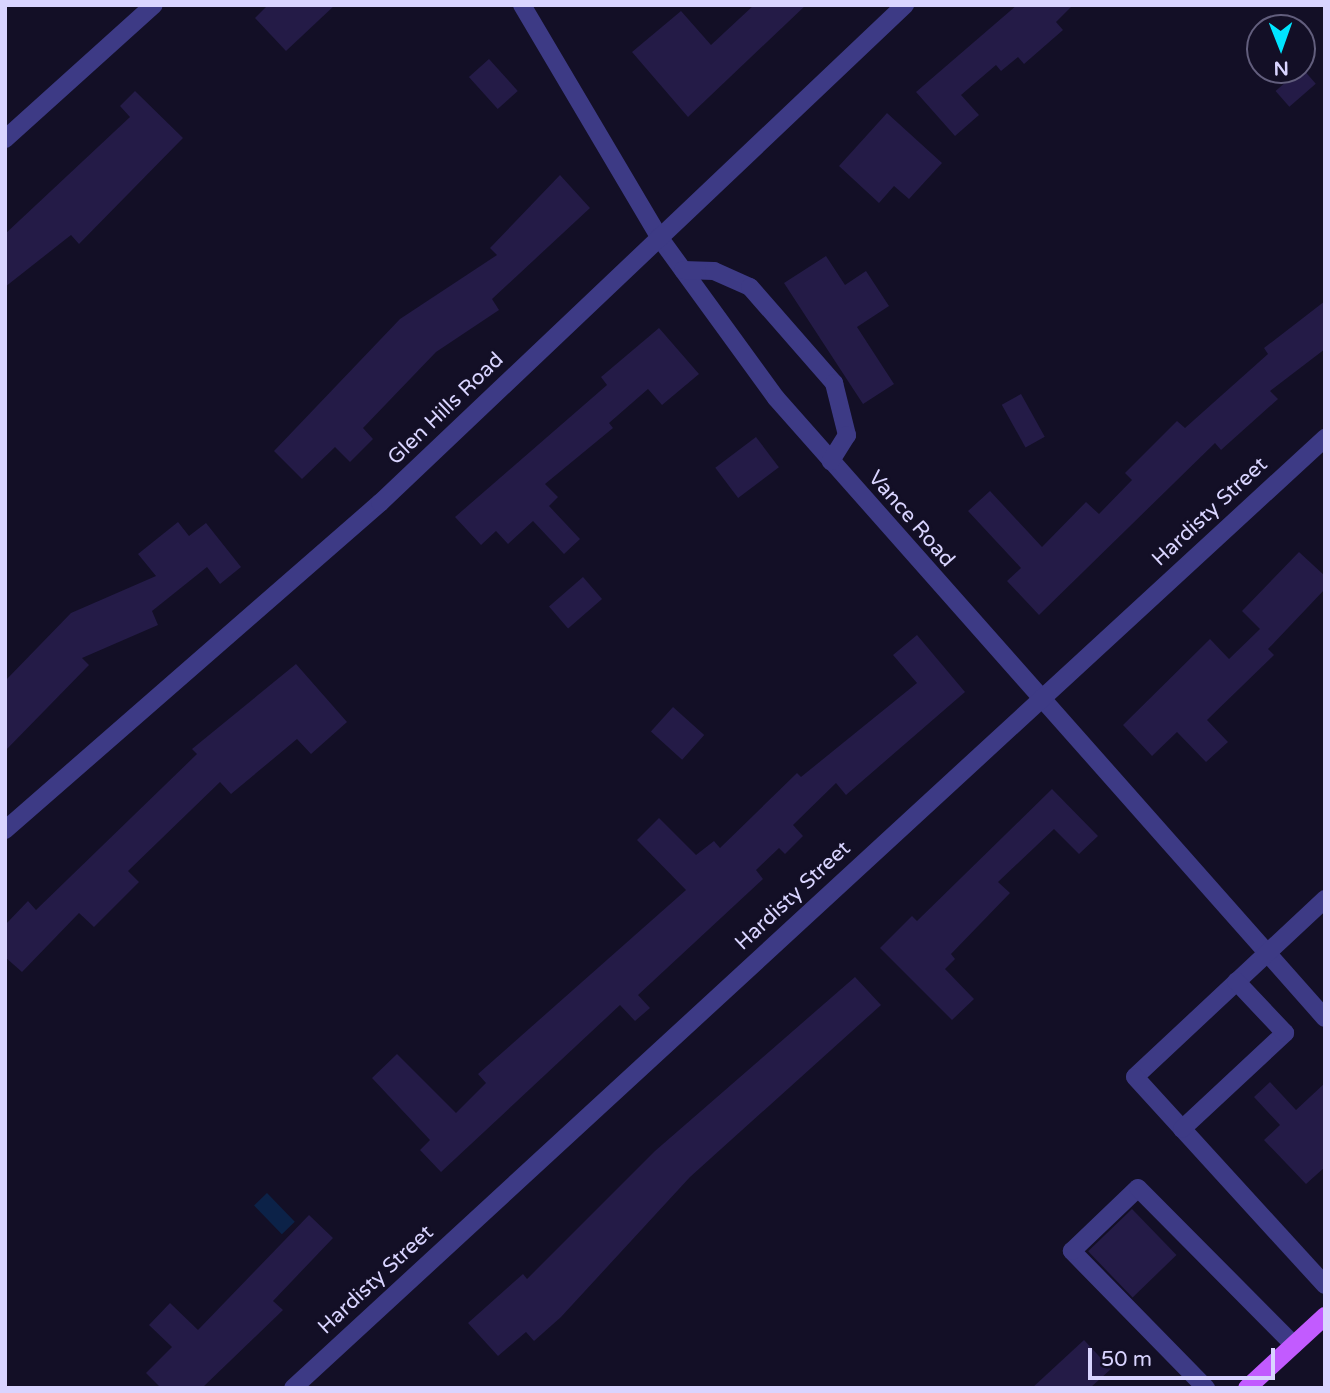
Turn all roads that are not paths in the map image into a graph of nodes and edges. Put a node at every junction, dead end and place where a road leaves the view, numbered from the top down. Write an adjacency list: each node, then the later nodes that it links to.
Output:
1 (154, 5): 4 (street)
2 (522, 5): 5 (street, Vance Road)
3 (905, 5): 5 (street, Glen Hills Road)
4 (5, 139)
5 (659, 237): 6 (street, Vance Road); 10 (street, Glen Hills Road)
6 (683, 270): 8 (street, Vance Road); 8 (street)
7 (1325, 438): 9 (street, Hardisty Street)
8 (831, 461): 9 (street, Vance Road)
9 (1039, 701): 12 (street, Vance Road); 20 (street, Hardisty Street)
10 (5, 830)
11 (1319, 906): 12 (street)
12 (1267, 952): 13 (street); 14 (street, Vance Road)
13 (1236, 981): 15 (street); 15 (street)
14 (1325, 1018)
15 (1182, 1129): 16 (street)
16 (1325, 1284)
17 (1325, 1316): 18 (main road)
18 (1294, 1345): 19 (main road); 21 (street)
19 (1256, 1385)
20 (293, 1388)
21 (1206, 1388)

